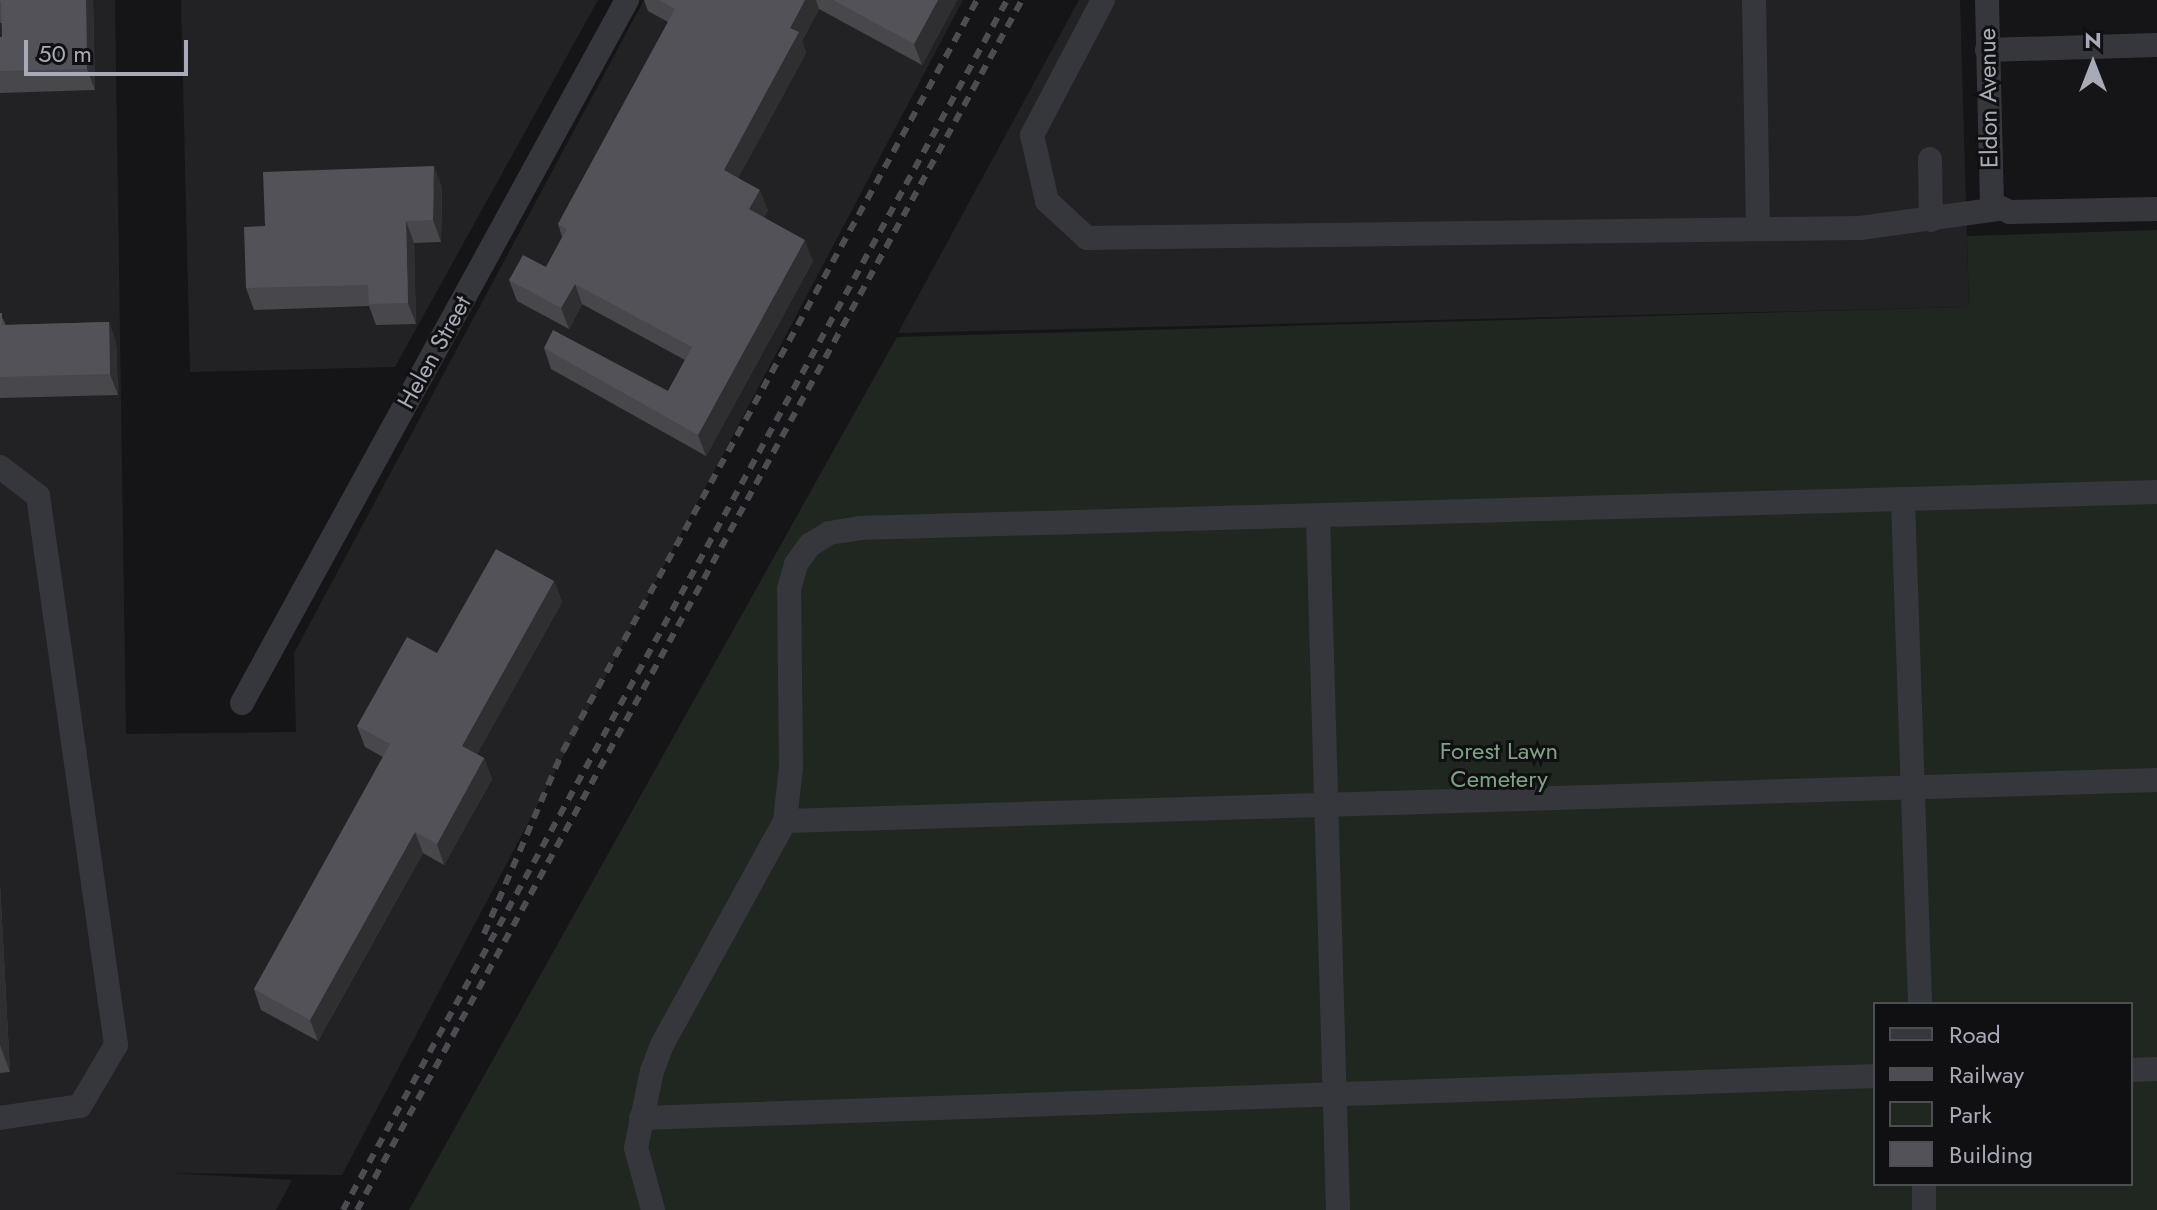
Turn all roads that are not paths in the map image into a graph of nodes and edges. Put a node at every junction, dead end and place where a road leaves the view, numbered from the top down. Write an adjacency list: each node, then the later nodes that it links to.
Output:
1 (627, 0): 16 (street, Helen Street)
2 (1103, 0): 11 (street)
3 (1754, 0): 11 (street)
4 (1987, 0): 6 (street, Eldon Avenue)
5 (2157, 45): 6 (street)
6 (1987, 50): 8 (street, Eldon Avenue)
7 (1930, 159): 10 (street)
8 (1994, 203): 9 (street); 10 (street)
9 (2157, 209)
10 (1931, 220): 11 (street)
11 (1758, 227)
12 (0, 467): 26 (street)
13 (2157, 492): 14 (street)
14 (1903, 501): 15 (street); 18 (street)
15 (1318, 519): 19 (street); 20 (street)
16 (242, 703)
17 (2157, 780): 18 (street)
18 (1915, 786): 19 (street); 21 (street)
19 (1324, 808): 20 (street); 25 (street)
20 (785, 821): 27 (street)
21 (1920, 1002)
22 (2157, 1069): 23 (street)
23 (2133, 1070)
24 (1873, 1076): 25 (street)
25 (1332, 1096): 27 (street); 30 (street)
26 (0, 1118)
27 (641, 1118): 29 (street)
28 (1924, 1186): 31 (street)
29 (653, 1210)
30 (1338, 1210)
31 (1924, 1210)

